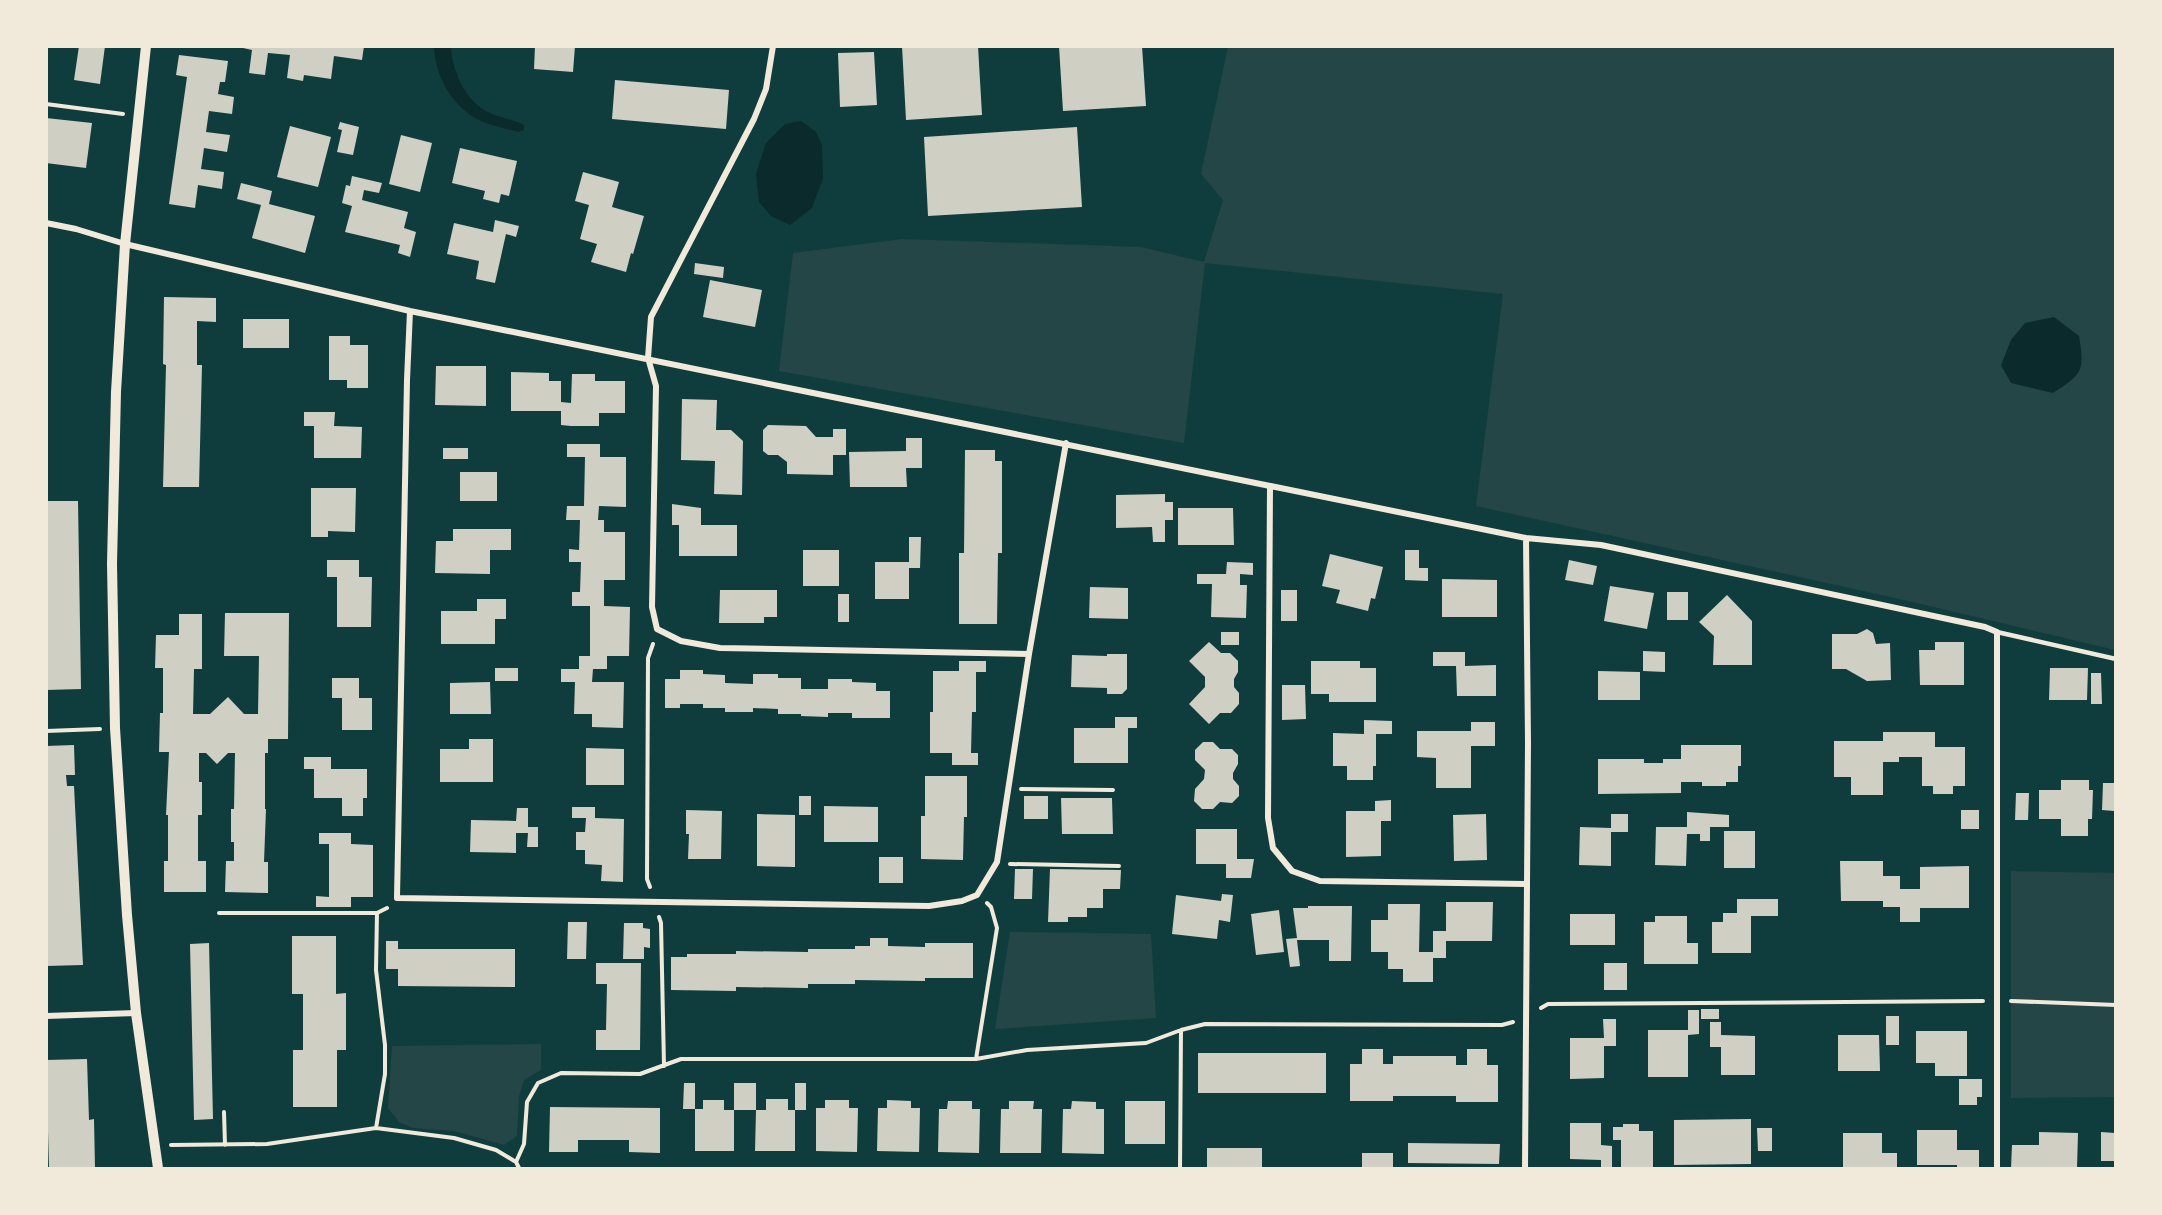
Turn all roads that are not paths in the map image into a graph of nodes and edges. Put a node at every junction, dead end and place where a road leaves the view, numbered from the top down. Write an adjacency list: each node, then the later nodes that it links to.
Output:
1 (146, 46): 4 (street)
2 (773, 46): 6 (street)
3 (46, 223): 4 (street)
4 (125, 244): 5 (street); 14 (street)
5 (411, 311): 6 (street); 11 (street)
6 (648, 358): 7 (street); 11 (street)
7 (1066, 443): 8 (street); 11 (street)
8 (1270, 486): 9 (street); 13 (street)
9 (1526, 538): 10 (street); 13 (street)
10 (1997, 632): 12 (lane); 18 (street)
11 (1029, 654)
12 (2115, 659)
13 (1527, 884): 17 (street)
14 (136, 1013): 15 (street); 16 (street)
15 (46, 1016)
16 (158, 1168)
17 (1525, 1168)
18 (1997, 1168)

